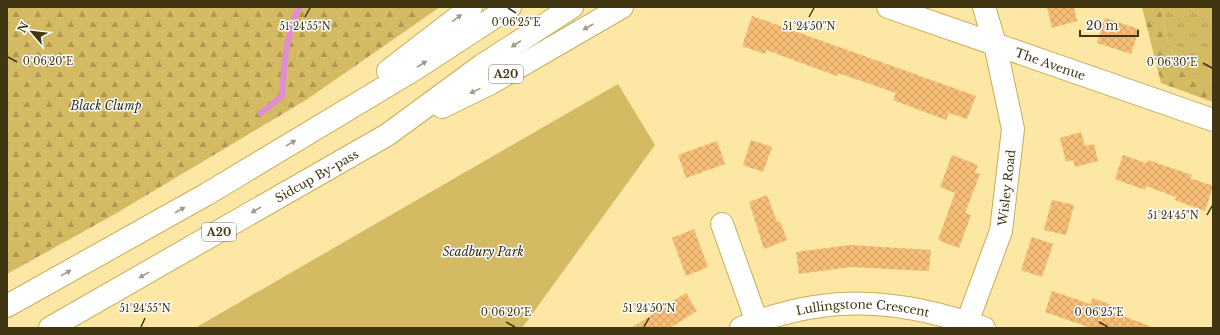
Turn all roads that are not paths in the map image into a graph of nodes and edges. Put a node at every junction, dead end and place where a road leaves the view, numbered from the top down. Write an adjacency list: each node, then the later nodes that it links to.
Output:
1 (471, 7): 9 (main road, one-way to 1)
2 (510, 7): 9 (main road, one-way to 2)
3 (572, 7): 10 (main road, Sidcup By-pass / A20, one-way to 10)
4 (622, 7): 10 (main road, A20, one-way to 10)
5 (888, 7): 7 (main road, The Avenue)
6 (984, 7): 7 (main road, Wisley Road)
7 (995, 44): 8 (main road, The Avenue); 16 (main road, Wisley Road)
8 (1213, 120)
9 (316, 128): 12 (main road, one-way to 9)
10 (387, 135): 17 (main road, Sidcup By-pass / A20, one-way to 17)
11 (722, 224): 15 (main road)
12 (32, 292): 13 (main road); 14 (main road)
13 (7, 302)
14 (7, 306)
15 (749, 325): 16 (main road, Lullingstone Crescent)
16 (972, 326)
17 (50, 328)

